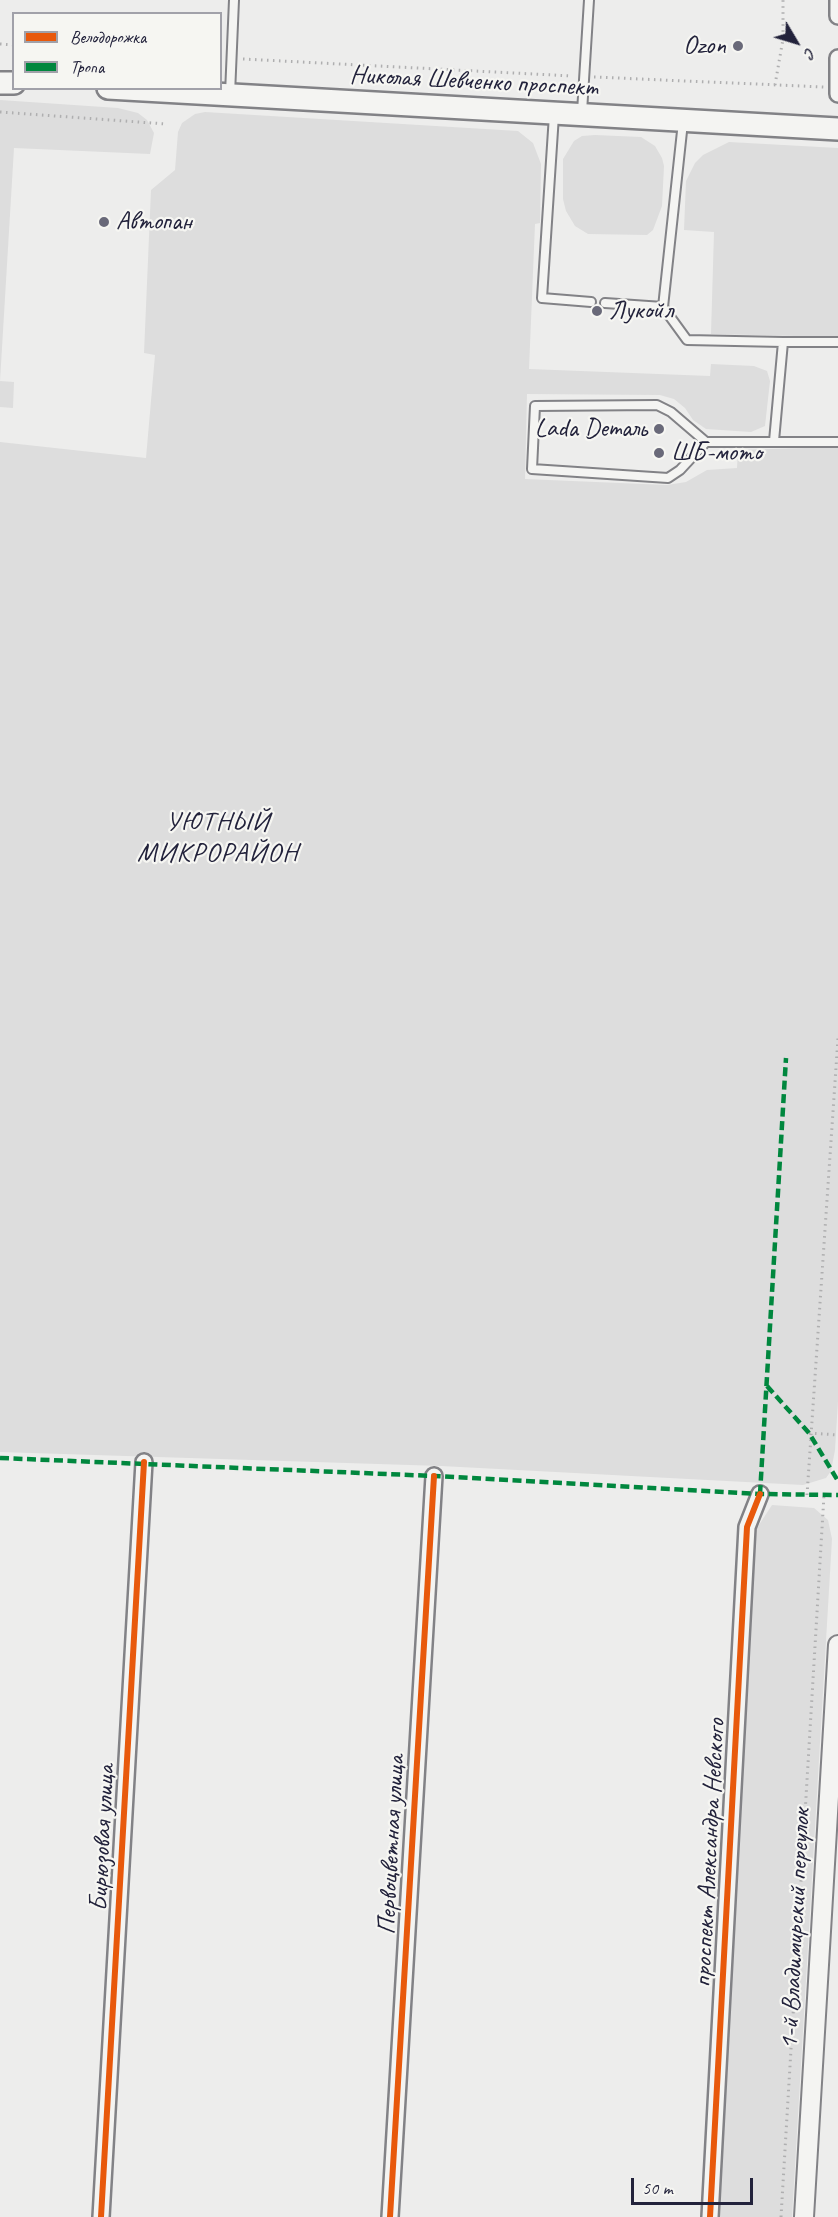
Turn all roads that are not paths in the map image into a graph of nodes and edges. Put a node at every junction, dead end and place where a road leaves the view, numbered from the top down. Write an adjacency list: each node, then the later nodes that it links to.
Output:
1 (234, 0): 9 (lane)
2 (589, 0): 11 (lane)
3 (838, 0): 4 (street)
4 (838, 16)
5 (838, 58): 6 (street)
6 (837, 88): 8 (street)
7 (143, 90): 9 (main road, Николая Шевченко проспект)
8 (838, 94)
9 (230, 95): 10 (main road, Николая Шевченко проспект)
10 (554, 114): 11 (main road, Николая Шевченко проспект); 14 (lane)
11 (582, 115): 12 (main road, Николая Шевченко проспект)
12 (683, 121): 13 (main road, Николая Шевченко проспект); 16 (lane)
13 (838, 129)
14 (591, 302)
15 (605, 303): 16 (lane)
16 (663, 307): 17 (lane)
17 (783, 342): 18 (lane); 19 (lane)
18 (838, 342)
19 (774, 441): 20 (lane); 21 (lane)
20 (706, 442): 20 (lane)
21 (838, 442)
22 (144, 1462): 26 (street, Бирюзовая улица)
23 (434, 1476): 27 (street, Первоцветная улица)
24 (760, 1494): 28 (street, проспект Александра Невского)
25 (838, 1645): 29 (street, 1-й Владимирский переулок)
26 (100, 2217)
27 (390, 2217)
28 (710, 2217)
29 (804, 2217)

